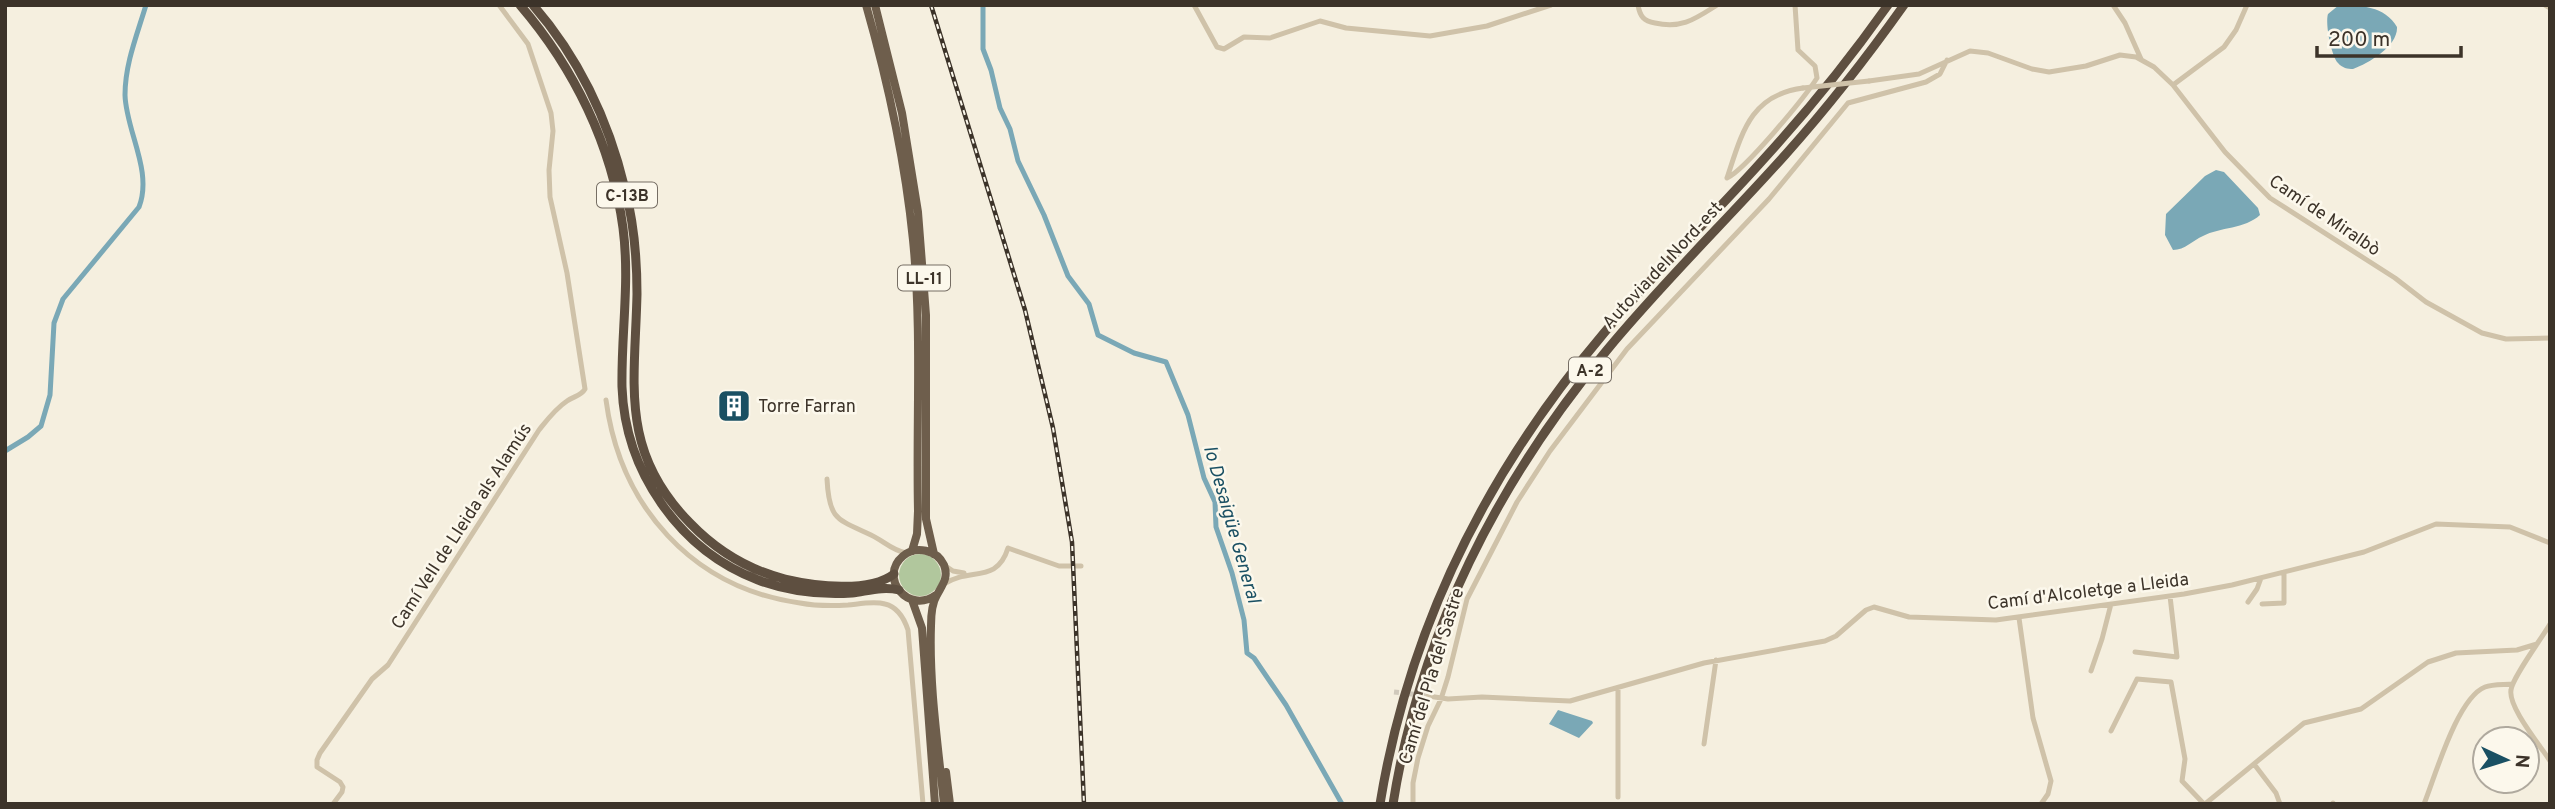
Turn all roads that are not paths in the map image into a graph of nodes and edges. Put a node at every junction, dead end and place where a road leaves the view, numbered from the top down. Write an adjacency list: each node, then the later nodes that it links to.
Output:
1 (499, 5): 57 (street, Camí Vell de Lleida als Alamús)
2 (520, 5): 34 (highway, C-13B)
3 (533, 5): 29 (highway, C-13B)
4 (866, 5): 25 (highway, LL-11)
5 (874, 5): 26 (highway, LL-11)
6 (1194, 5): 7 (street)
7 (1551, 5)
8 (1638, 5): 9 (street)
9 (1717, 5)
10 (1794, 5): 18 (street, bridge)
11 (1888, 5): 62 (highway, Autovia del Nord-est / A-2)
12 (1904, 5): 63 (highway, Autovia del Nord-est / A-2)
13 (2113, 5): 17 (street, Camí de Miralbò)
14 (2247, 5): 19 (street)
15 (2545, 5): 16 (street)
16 (2550, 8)
17 (2141, 59): 18 (street); 19 (street, Camí de Miralbò)
18 (1947, 61): 51 (street, Camí del Pla del Sastre)
19 (2173, 85): 20 (street, Camí de Miralbò)
20 (2550, 338)
21 (606, 400): 58 (street)
22 (827, 479): 24 (street)
23 (2550, 543): 30 (street, Camí d'Alcoletge a Lleida)
24 (890, 548): 25 (street); 29 (street)
25 (909, 552): 26 (highway); 29 (highway, LL-11)
26 (934, 554): 27 (highway)
27 (941, 561): 31 (street); 33 (highway)
28 (1081, 566): 31 (street)
29 (895, 569): 34 (highway)
30 (2284, 572): 32 (street, Camí d'Alcoletge a Lleida); 40 (street)
31 (967, 574): 33 (street)
32 (2261, 578): 36 (street, Camí d'Alcoletge a Lleida); 38 (street)
33 (944, 584): 35 (highway)
34 (899, 590): 37 (highway)
35 (936, 595): 37 (highway); 46 (highway)
36 (2170, 596): 39 (street, Camí d'Alcoletge a Lleida); 44 (street)
37 (912, 600): 59 (highway)
38 (2248, 602)
39 (2110, 604): 41 (street, Camí d'Alcoletge a Lleida); 47 (street)
40 (2262, 604)
41 (2019, 618): 45 (street, Camí d'Alcoletge a Lleida); 65 (street)
42 (2550, 624): 43 (street)
43 (2537, 644): 48 (street); 55 (street)
44 (2135, 652)
45 (1716, 660): 49 (street, Camí d'Alcoletge a Lleida); 53 (street)
46 (932, 668): 60 (highway); 61 (highway)
47 (2091, 671)
48 (2512, 684): 54 (street); 68 (street)
49 (1618, 688): 51 (street, Camí d'Alcoletge a Lleida); 56 (street)
50 (1427, 696): 51 (street, Camí d'Alcoletge a Lleida)
51 (1441, 699): 64 (street, Camí del Pla del Sastre)
52 (2111, 731): 66 (street)
53 (1704, 744)
54 (2550, 761)
55 (2254, 764): 66 (street); 67 (street)
56 (1618, 797)
57 (333, 804)
58 (923, 804)
59 (935, 804)
60 (944, 804)
61 (950, 804)
62 (1380, 804)
63 (1393, 804)
64 (1413, 804)
65 (2041, 804)
66 (2205, 804)
67 (2280, 804)
68 (2424, 804)

